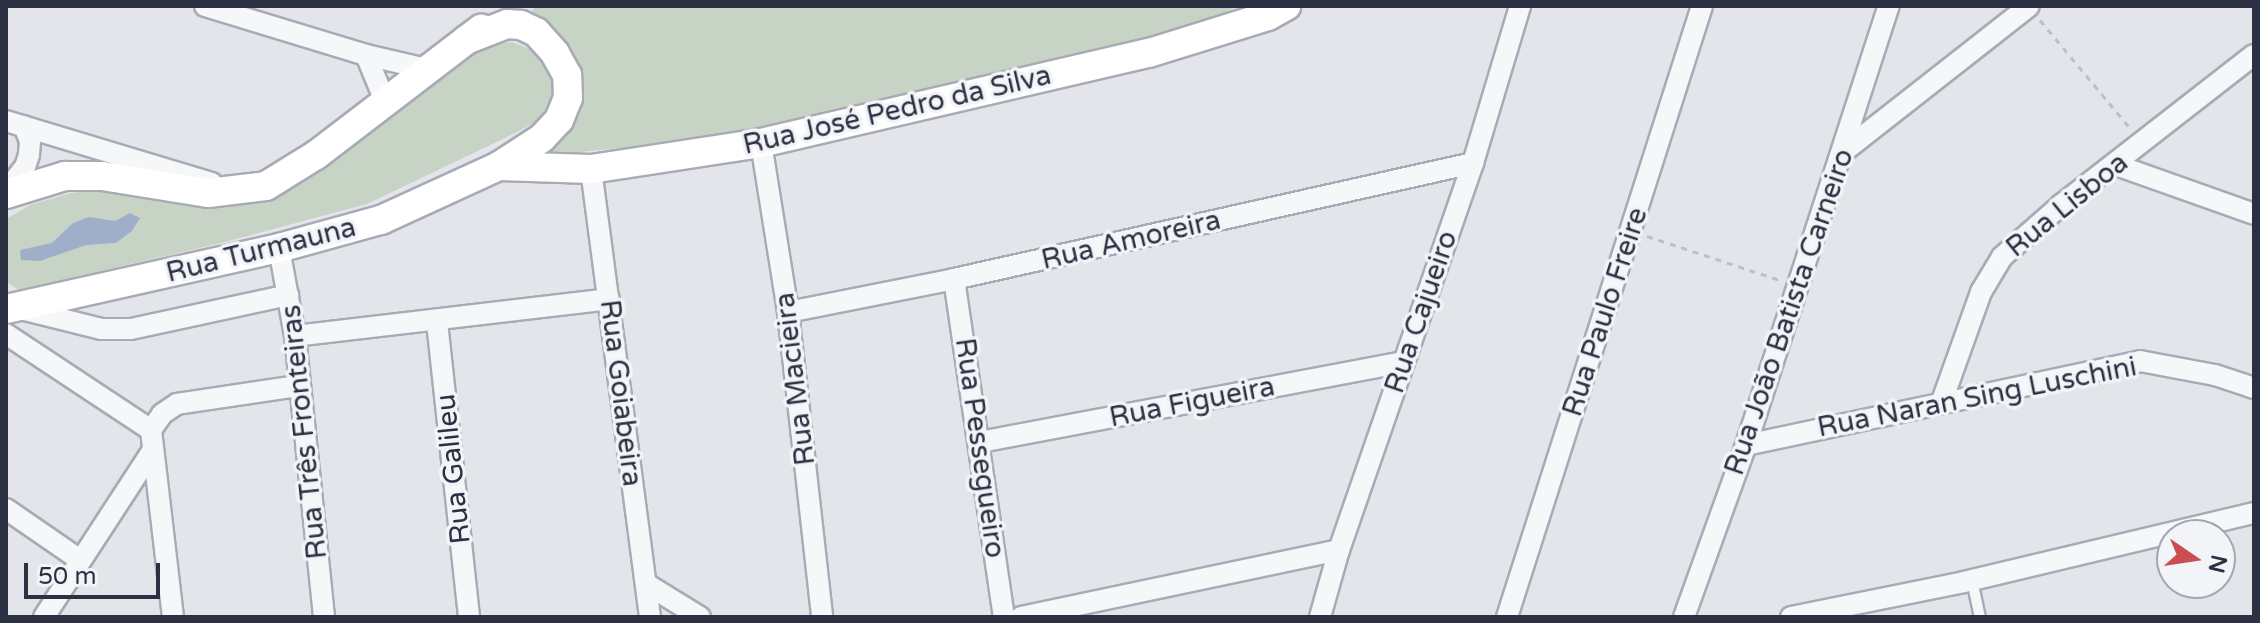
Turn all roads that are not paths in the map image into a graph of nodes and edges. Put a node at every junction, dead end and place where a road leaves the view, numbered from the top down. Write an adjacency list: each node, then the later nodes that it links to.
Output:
1 (205, 6): 9 (street)
2 (514, 6): 8 (main road)
3 (1286, 6): 14 (main road, Rua José Pedro da Silva)
4 (1520, 6): 16 (street, Rua Cajueiro)
5 (1702, 6): 54 (street, Rua Paulo Freire)
6 (1889, 6): 15 (street, Rua João Batista Carneiro)
7 (2029, 6): 15 (street)
8 (466, 40): 11 (main road); 18 (main road, Rua Turmauna)
9 (366, 55): 11 (street); 12 (street)
10 (2254, 55): 17 (street, Rua Lisboa)
11 (426, 69): 12 (main road)
12 (385, 101): 20 (main road)
13 (15, 123): 20 (street); 21 (street)
14 (761, 143): 19 (main road, Rua José Pedro da Silva); 27 (street, Rua Macieira)
15 (1843, 152): 37 (street, Rua João Batista Carneiro)
16 (1473, 163): 24 (street, Rua Amoreira); 31 (street, Rua Cajueiro)
17 (2116, 165): 22 (street); 34 (street, Rua Lisboa)
18 (499, 166): 19 (main road, Rua José Pedro da Silva); 23 (main road, Rua Turmauna)
19 (591, 169): 26 (street, Rua Goiabeira)
20 (239, 191): 21 (main road)
21 (6, 192)
22 (2254, 214)
23 (279, 248): 25 (street, Rua Três Fronteiras); 28 (main road, Rua Turmauna)
24 (954, 279): 27 (street, Rua Amoreira); 36 (street, Rua Pessegueiro)
25 (288, 295): 28 (street, Rua Turmauna); 30 (street, Rua Três Fronteiras)
26 (609, 299): 29 (street); 43 (street, Rua Goiabeira)
27 (788, 312): 50 (street, Rua Macieira)
28 (8, 314): 35 (street)
29 (437, 322): 30 (street); 47 (street, Rua Galileu)
30 (295, 336): 32 (street, Rua Três Fronteiras)
31 (1403, 362): 36 (street, Rua Figueira); 40 (street, Rua Cajueiro)
32 (298, 386): 35 (street); 46 (street, Rua Três Fronteiras)
33 (2254, 388): 34 (street, Rua Naran Sing Luschini)
34 (1942, 401): 37 (street, Rua Naran Sing Luschini)
35 (152, 440): 41 (street); 45 (street)
36 (980, 442): 51 (street, Rua Pessegueiro)
37 (1746, 445): 55 (street, Rua João Batista Carneiro)
38 (6, 509): 41 (street)
39 (2254, 513): 42 (street)
40 (1339, 550): 52 (street); 53 (street, Rua Cajueiro)
41 (80, 560): 44 (street)
42 (1972, 580): 56 (street); 57 (lane)
43 (648, 585): 48 (street, Rua Goiabeira); 49 (street)
44 (44, 617)
45 (173, 617)
46 (324, 617)
47 (469, 617)
48 (650, 617)
49 (700, 617)
50 (822, 617)
51 (1004, 617)
52 (1021, 617)
53 (1320, 617)
54 (1507, 617)
55 (1684, 617)
56 (1791, 617)
57 (1980, 617)

